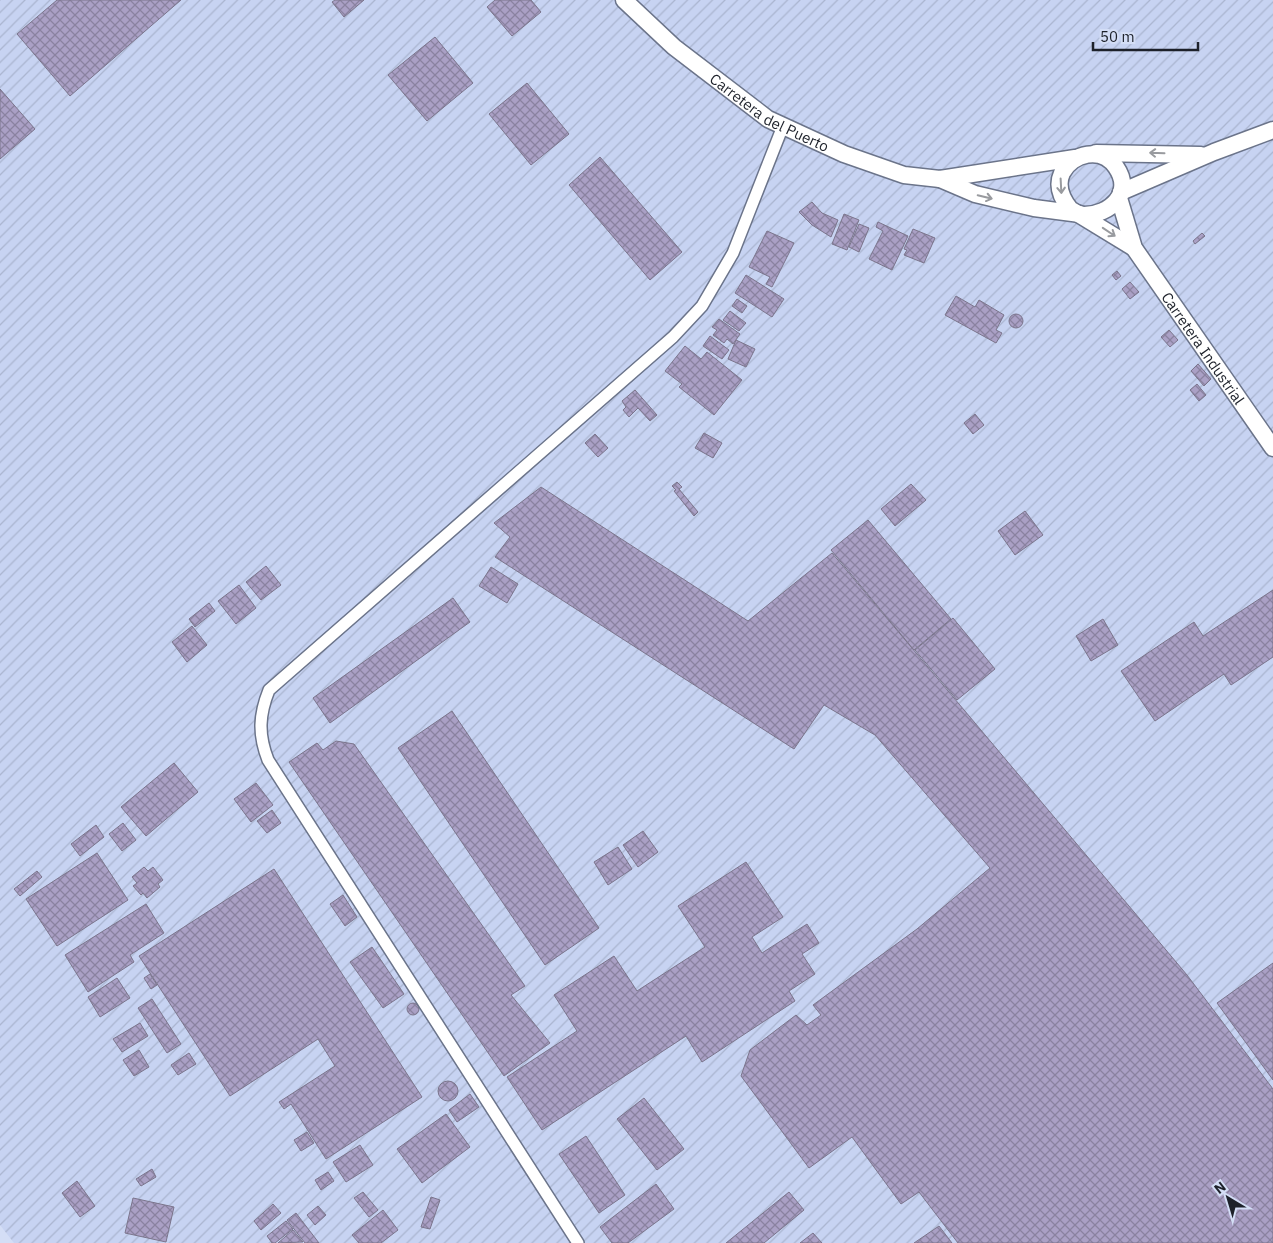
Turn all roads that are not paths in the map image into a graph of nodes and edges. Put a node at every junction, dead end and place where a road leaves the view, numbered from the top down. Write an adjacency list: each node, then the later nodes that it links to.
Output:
1 (624, 0): 2 (main road, Carretera del Puerto)
2 (783, 126): 7 (main road, Carretera del Puerto); 12 (street)
3 (1273, 130): 5 (main road)
4 (1093, 154): 5 (main road, one-way to 4); 6 (main road); 8 (main road)
5 (1206, 155): 8 (main road)
6 (1075, 158): 7 (main road, Carretera del Puerto); 9 (main road, one-way to 9)
7 (940, 179): 9 (main road, Carretera del Puerto, one-way to 9)
8 (1120, 195): 9 (main road); 10 (main road, Carretera Industrial)
9 (1082, 215): 10 (main road, Carretera Industrial, one-way to 10)
10 (1134, 248): 11 (main road, Carretera Industrial)
11 (1273, 448)
12 (578, 1243)

